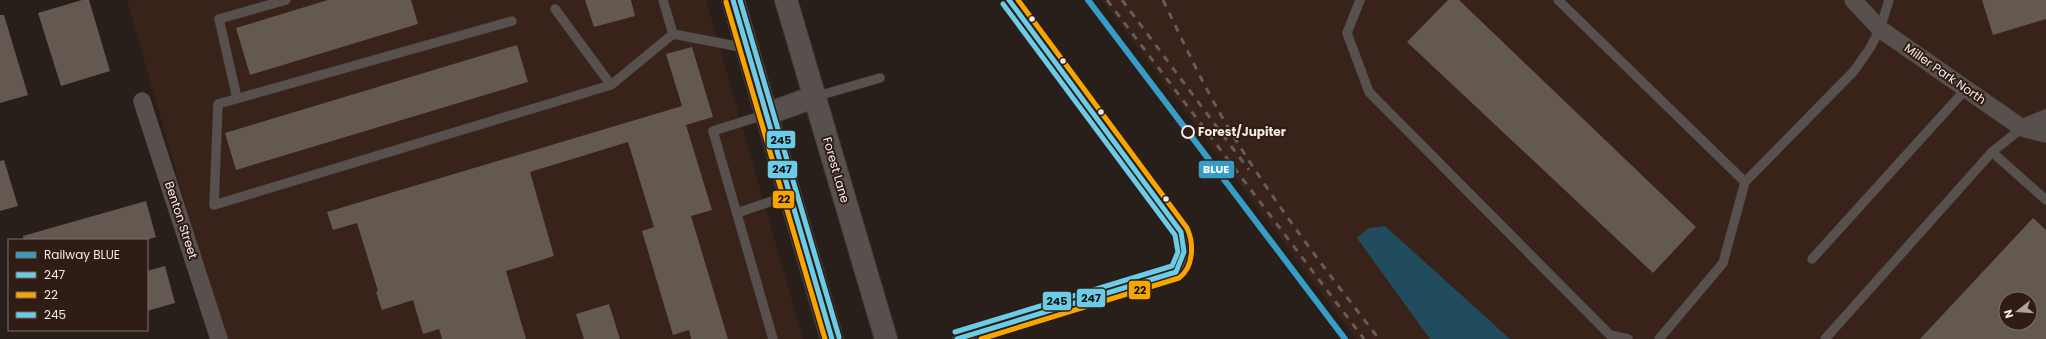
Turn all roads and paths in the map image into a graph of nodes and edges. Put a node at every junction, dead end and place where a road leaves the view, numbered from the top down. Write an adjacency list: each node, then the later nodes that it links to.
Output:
1 (286, 0): 19 (lane)
2 (663, 0): 13 (lane)
3 (733, 0): 14 (main road)
4 (786, 0): 18 (main road, Forest Lane)
5 (1009, 0): 36 (lane)
6 (1360, 0): 37 (lane)
7 (1558, 0): 27 (lane)
8 (1853, 0): 12 (street, Miller Park North)
9 (1888, 0): 12 (lane)
10 (555, 9): 16 (lane)
11 (512, 21): 19 (lane)
12 (1880, 29): 17 (street, Miller Park North); 27 (lane)
13 (673, 34): 14 (lane); 16 (lane)
14 (748, 48): 21 (main road)
15 (880, 78): 18 (lane)
16 (611, 84): 19 (lane)
17 (1966, 89): 23 (street, Miller Park North); 31 (lane)
18 (814, 97): 21 (main road); 35 (main road, Forest Lane)
19 (237, 98)
20 (142, 101): 32 (street, Benton Street)
21 (767, 114): 28 (main road); 30 (lane)
22 (2046, 118): 23 (street)
23 (2022, 128): 24 (street, Miller Park North); 25 (street); 26 (lane)
24 (2046, 134)
25 (2046, 142)
26 (1992, 152): 29 (lane); 39 (lane)
27 (1745, 182): 38 (lane)
28 (791, 195): 30 (lane); 34 (main road)
29 (2046, 200)
30 (737, 213): 33 (lane)
31 (1812, 259)
32 (219, 339)
33 (773, 339)
34 (832, 339)
35 (886, 339)
36 (956, 339)
37 (1628, 339)
38 (1659, 339)
39 (1825, 339)

